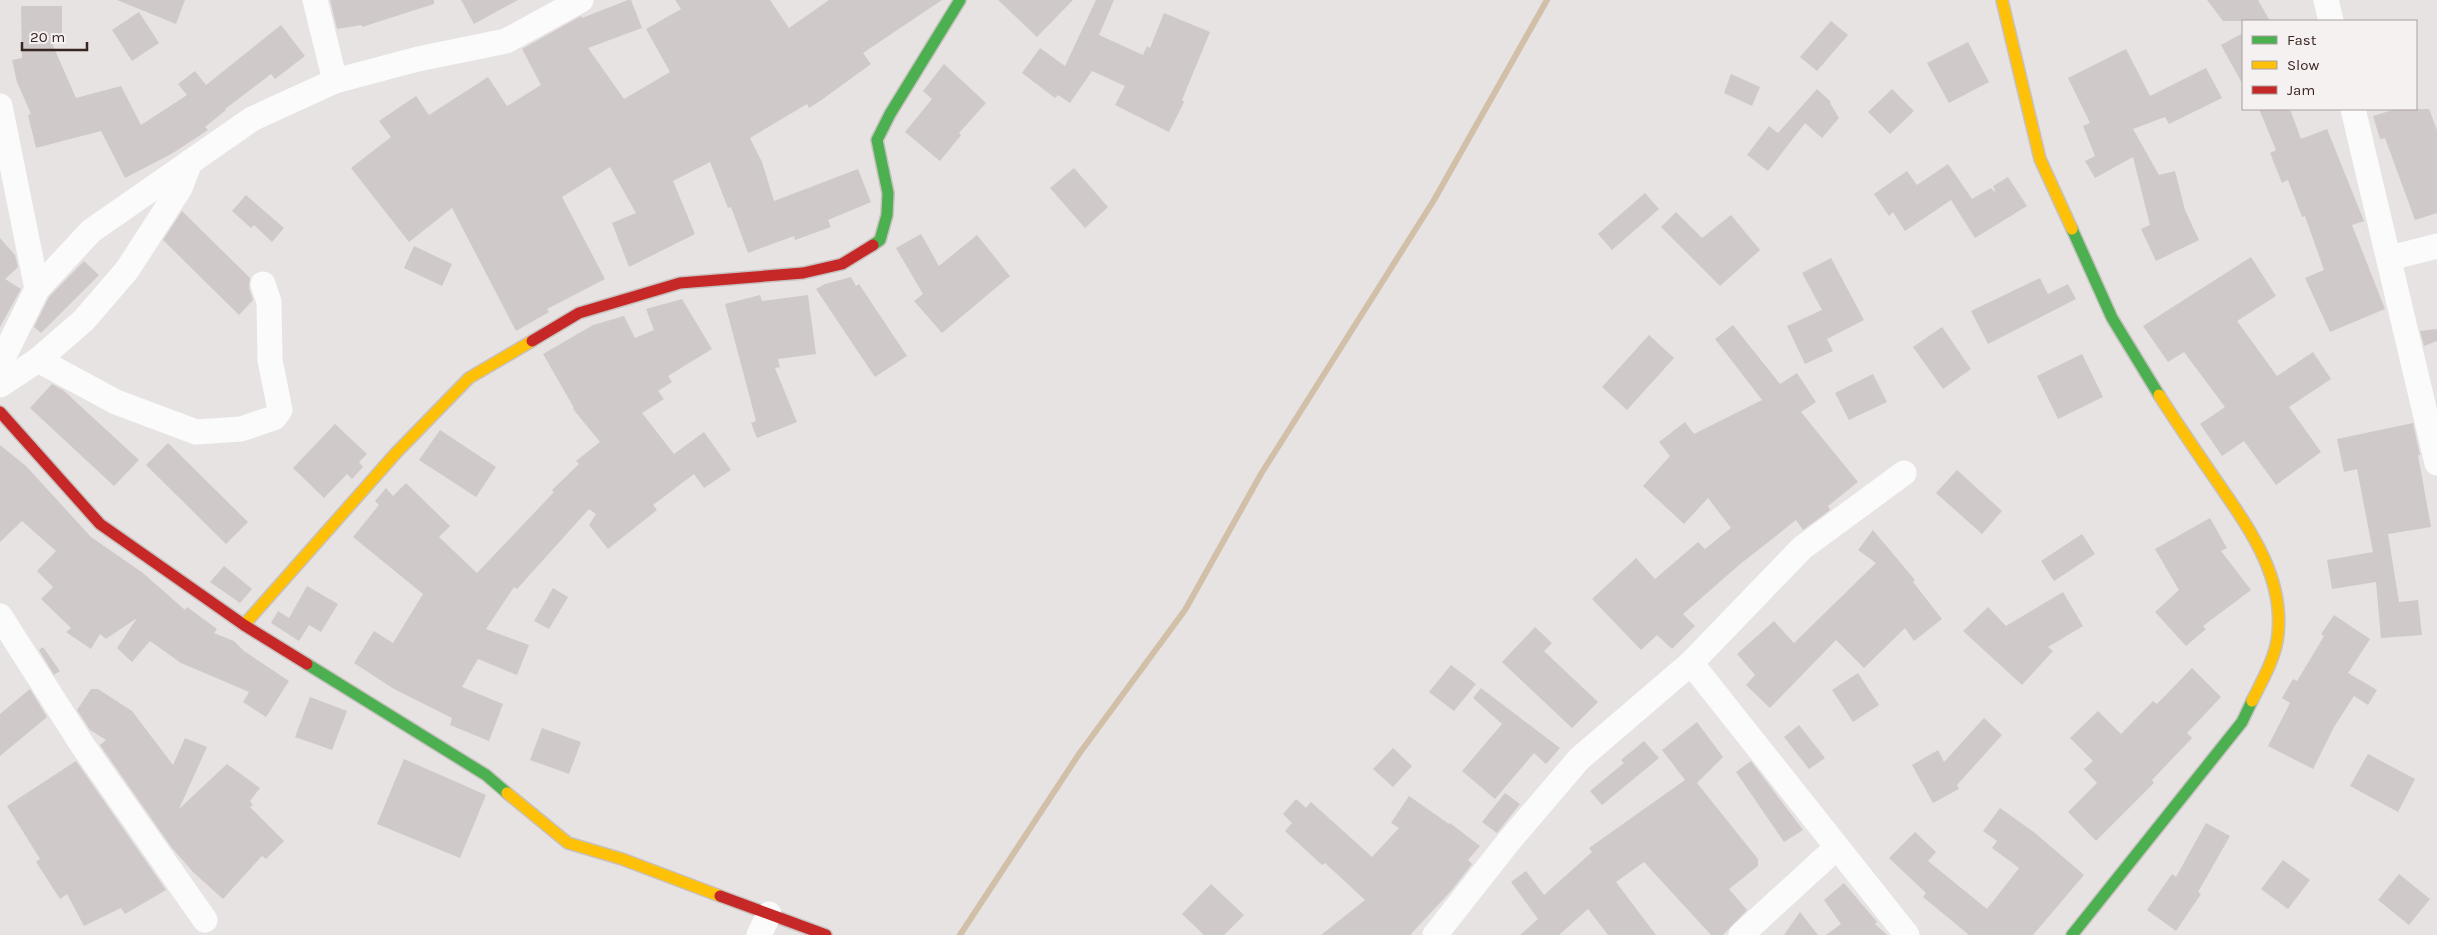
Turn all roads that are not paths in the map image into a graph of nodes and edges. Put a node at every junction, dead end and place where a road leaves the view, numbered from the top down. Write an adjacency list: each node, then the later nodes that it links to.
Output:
1 (315, 0): 7 (street)
2 (581, 0): 7 (street)
3 (960, 0): 22 (street)
4 (2002, 0): 31 (street)
5 (2326, 0): 6 (street)
6 (2331, 20)
7 (335, 81): 10 (street)
8 (0, 106): 14 (street)
9 (2353, 110): 12 (street)
10 (190, 162): 14 (street); 15 (street)
11 (2437, 246): 12 (street)
12 (2390, 258): 19 (street)
13 (263, 284): 15 (street)
14 (37, 289): 16 (street)
15 (38, 360): 17 (street)
16 (0, 364)
17 (0, 385)
18 (0, 412): 22 (street)
19 (2437, 463)
20 (1904, 473): 23 (street)
21 (0, 616): 25 (street)
22 (244, 626): 26 (street)
23 (1691, 663): 24 (street); 28 (street)
24 (1836, 848): 29 (street); 30 (street)
25 (205, 920)
26 (764, 924): 27 (street)
27 (826, 935)
28 (1435, 935)
29 (1741, 935)
30 (1907, 935)
31 (2072, 935)

